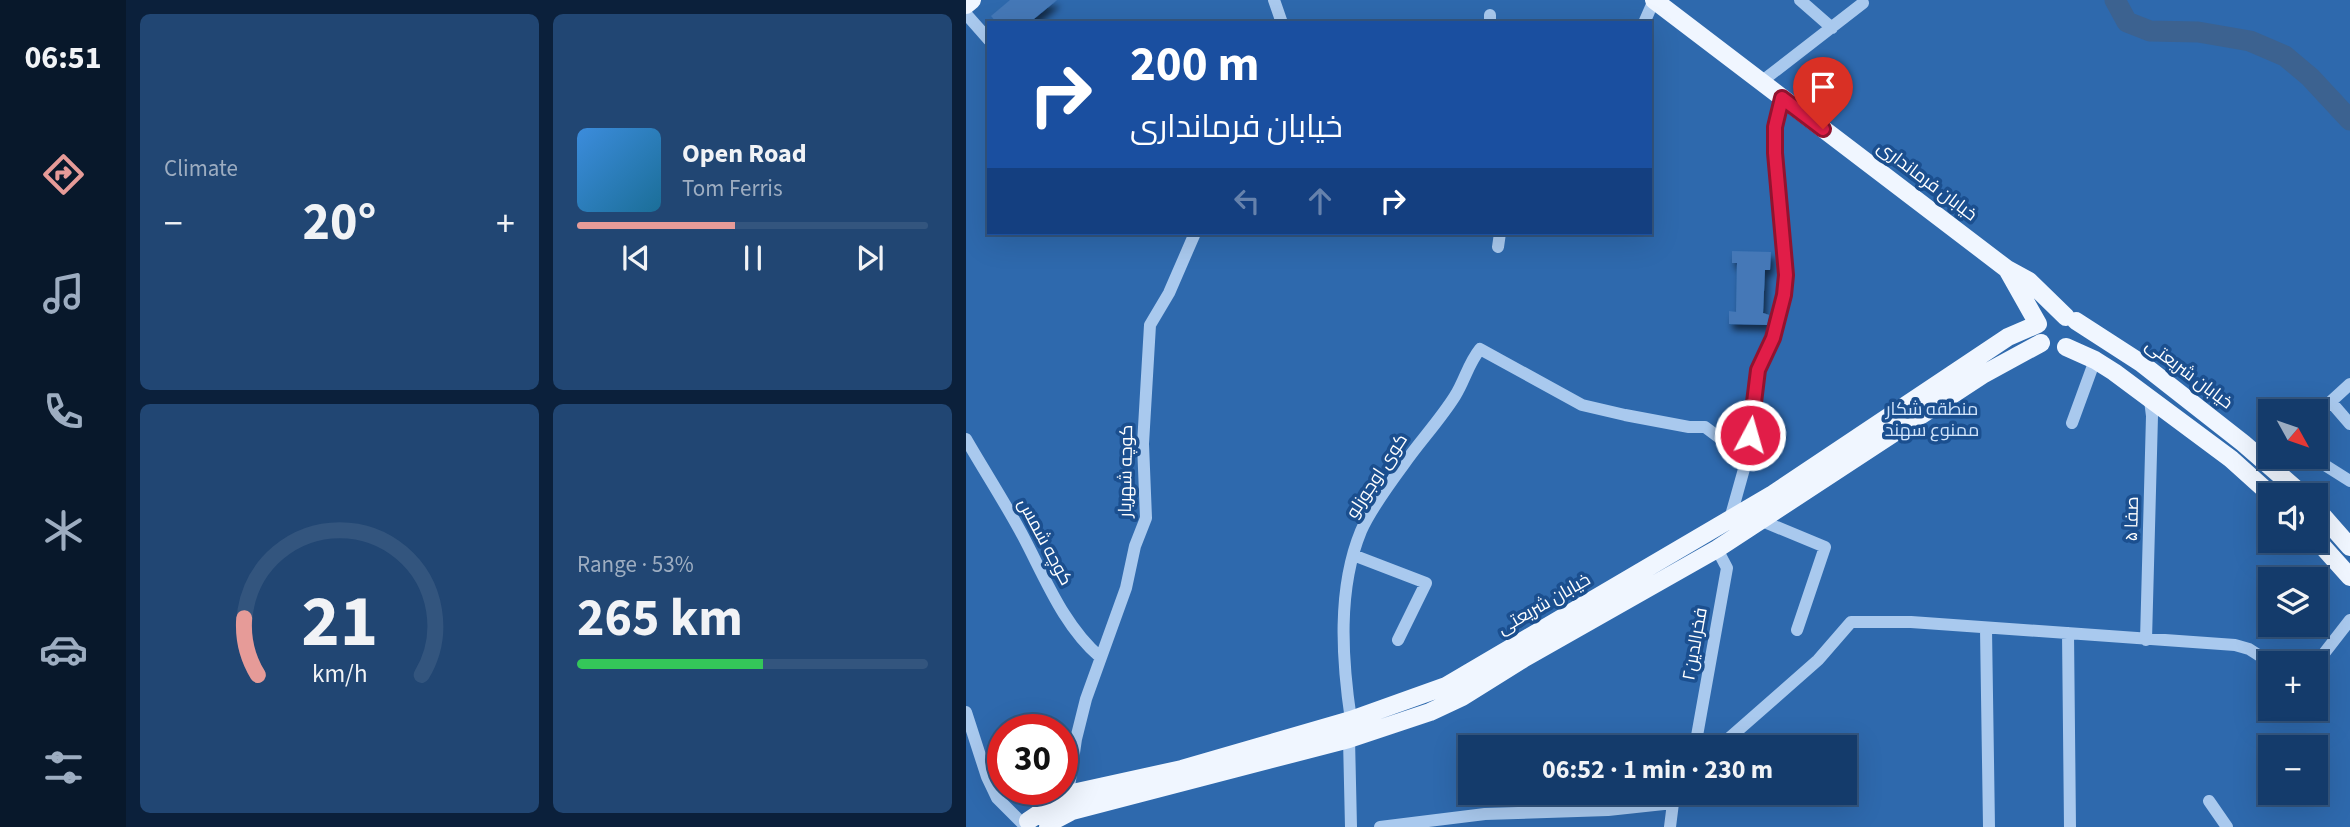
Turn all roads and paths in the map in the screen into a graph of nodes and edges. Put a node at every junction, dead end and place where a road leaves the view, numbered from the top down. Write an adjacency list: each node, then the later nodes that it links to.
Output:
1 (972, 0): 6 (main road)
2 (1274, 0): 8 (street)
3 (1654, 0): 9 (street); 12 (main road, خیابان فرمانداری)
4 (1800, 0): 10 (street)
5 (1863, 3): 10 (street)
6 (966, 5)
7 (966, 14): 11 (street)
8 (1281, 21)
9 (1645, 21)
10 (1832, 28): 12 (street)
11 (987, 38)
12 (1761, 82): 13 (main road, خیابان فرمانداری)
13 (1782, 98): 17 (main road, خیابان فرمانداری); 35 (street)
14 (1194, 235): 57 (street, کوچه شهریار)
15 (1500, 235): 16 (street)
16 (1498, 247)
17 (2007, 269): 18 (main road, خیابان فرمانداری); 19 (main road, خیابان فرمانداری)
18 (2071, 319): 19 (main road); 21 (main road); 31 (main road, خیابان شریعتی)
19 (2038, 324): 20 (main road); 23 (main road, خیابان شریعتی)
20 (2041, 343): 21 (main road); 23 (main road, خیابان شریعتی)
21 (2066, 347): 22 (main road)
22 (2095, 359): 25 (main road); 28 (street)
23 (1980, 367): 40 (main road, خیابان شریعتی); 41 (main road, خیابان شریعتی)
24 (2350, 384): 26 (street)
25 (2150, 400): 33 (main road); 54 (street, صفا ۵)
26 (2331, 402): 27 (street); 29 (street)
27 (2328, 405)
28 (2072, 423)
29 (2350, 424)
30 (966, 439): 57 (street, کوچه شمس)
31 (2243, 443): 32 (main road, خیابان شریعتی); 33 (main road)
32 (2258, 453)
33 (2231, 459): 38 (main road)
34 (2328, 467): 37 (street)
35 (1744, 469): 40 (street); 46 (street, کوی اوجوزلو)
36 (2278, 469): 39 (main road, خیابان شریعتی)
37 (2350, 481)
38 (2258, 483)
39 (2291, 483)
40 (1730, 519): 48 (main road, خیابان شریعتی)
41 (1762, 521): 44 (main road, خیابان شریعتی); 51 (street)
42 (2328, 522): 43 (main road)
43 (2350, 547)
44 (1717, 549): 48 (main road, خیابان شریعتی); 61 (street, فخرالدین۲)
45 (2328, 552): 47 (main road)
46 (1353, 555): 53 (street); 59 (street, کوی اوجوزلو)
47 (2350, 577)
48 (1586, 614): 59 (main road, خیابان شریعتی); 63 (main road, خیابان شریعتی)
49 (2350, 620): 55 (street)
50 (1986, 629): 52 (street); 62 (street); 73 (street)
51 (1797, 630)
52 (2068, 633): 54 (street); 74 (street)
53 (1398, 640)
54 (2146, 640): 56 (street)
55 (2326, 651)
56 (2258, 655)
57 (1100, 657): 60 (street, کوچه شهریار)
58 (966, 712): 69 (street)
59 (1351, 720): 64 (main road, خیابان شریعتی)
60 (1078, 732)
61 (1697, 735)
62 (1733, 735)
63 (1349, 739): 69 (main road, خیابان شریعتی); 70 (street)
64 (1078, 792)
65 (2209, 802): 75 (street)
66 (1055, 805): 69 (main road, خیابان شریعتی)
67 (1636, 805): 71 (street)
68 (1675, 805): 72 (street)
69 (1031, 825)
70 (1351, 827)
71 (1380, 827)
72 (1670, 827)
73 (1989, 827)
74 (2070, 827)
75 (2227, 827)

